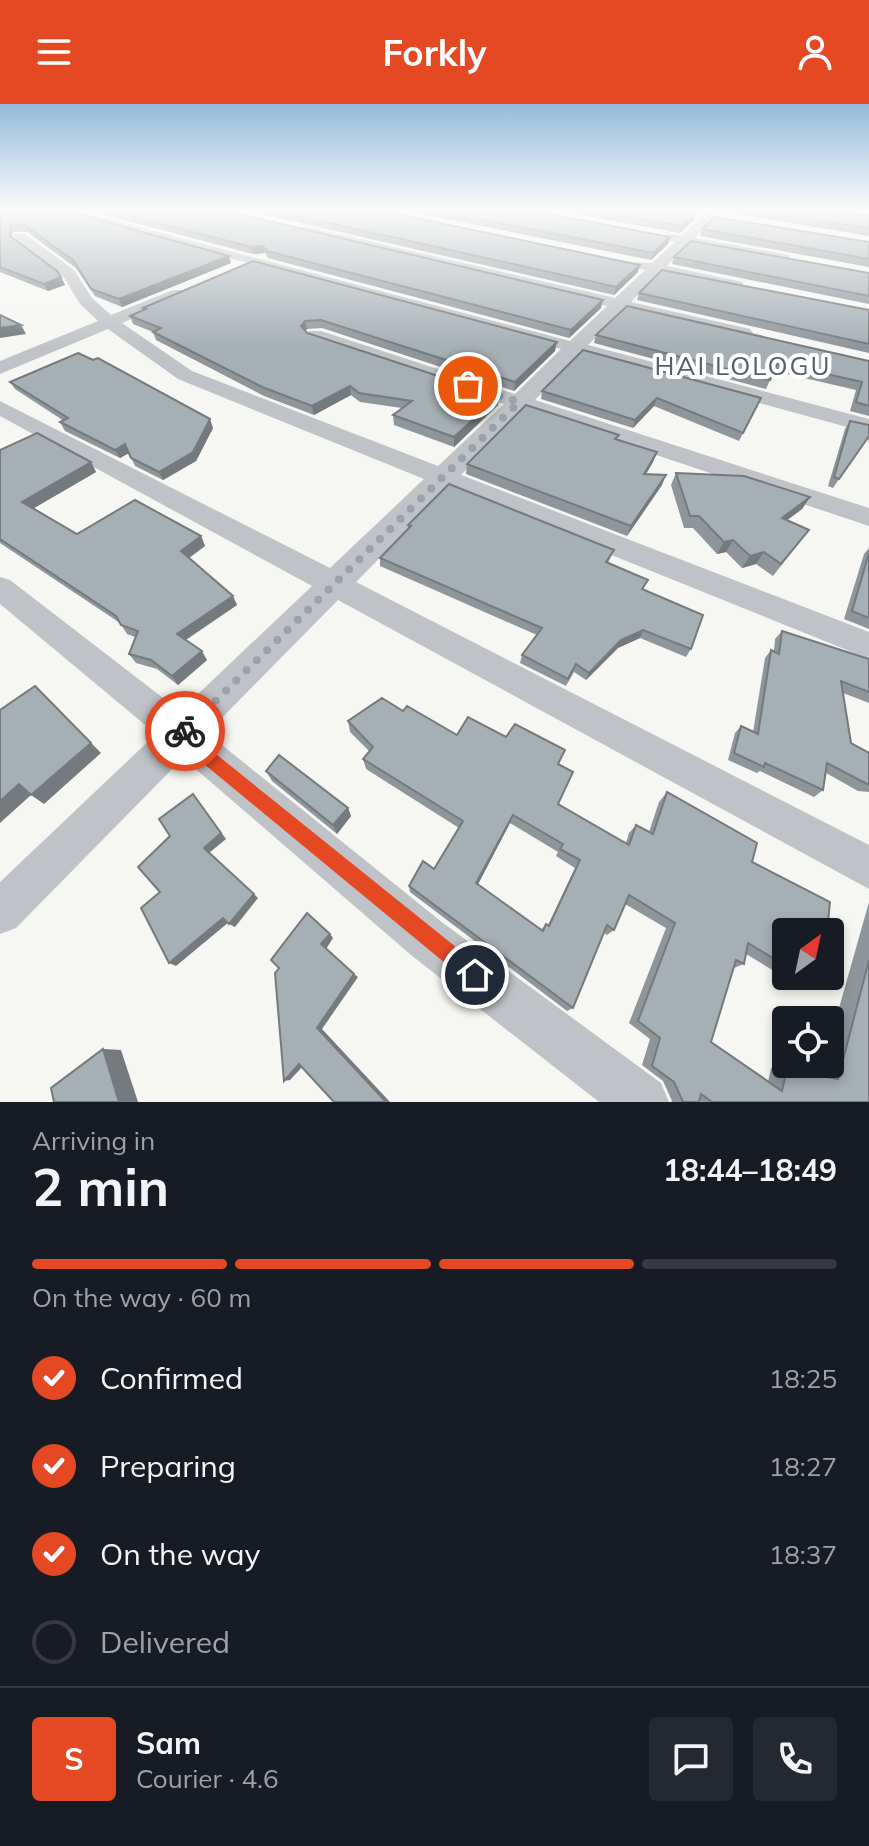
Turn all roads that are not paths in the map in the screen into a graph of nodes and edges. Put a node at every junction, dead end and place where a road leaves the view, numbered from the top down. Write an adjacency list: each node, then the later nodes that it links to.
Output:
1 (44, 255): 14 (street)
2 (230, 255): 7 (street)
3 (269, 255): 7 (street)
4 (409, 255): 13 (street)
5 (660, 255): 9 (street)
6 (764, 255): 8 (street)
7 (254, 261): 10 (street); 17 (street)
8 (805, 262)
9 (642, 266): 11 (street); 13 (street)
10 (228, 272)
11 (747, 287)
12 (189, 289): 14 (street)
13 (620, 303): 16 (street); 17 (street)
14 (109, 322): 18 (street); 22 (street)
15 (315, 335): 19 (street)
16 (766, 338)
17 (576, 347): 19 (street); 21 (street)
18 (0, 368)
19 (519, 402): 22 (street); 23 (street)
20 (0, 407): 24 (street)
21 (869, 426)
22 (443, 477): 24 (street); 26 (street)
23 (869, 517)
24 (334, 584): 27 (street); 28 (street)
25 (0, 588): 27 (street)
26 (869, 646)
27 (181, 735): 29 (street); 30 (street)
28 (869, 868)
29 (0, 912)
30 (642, 1102)

